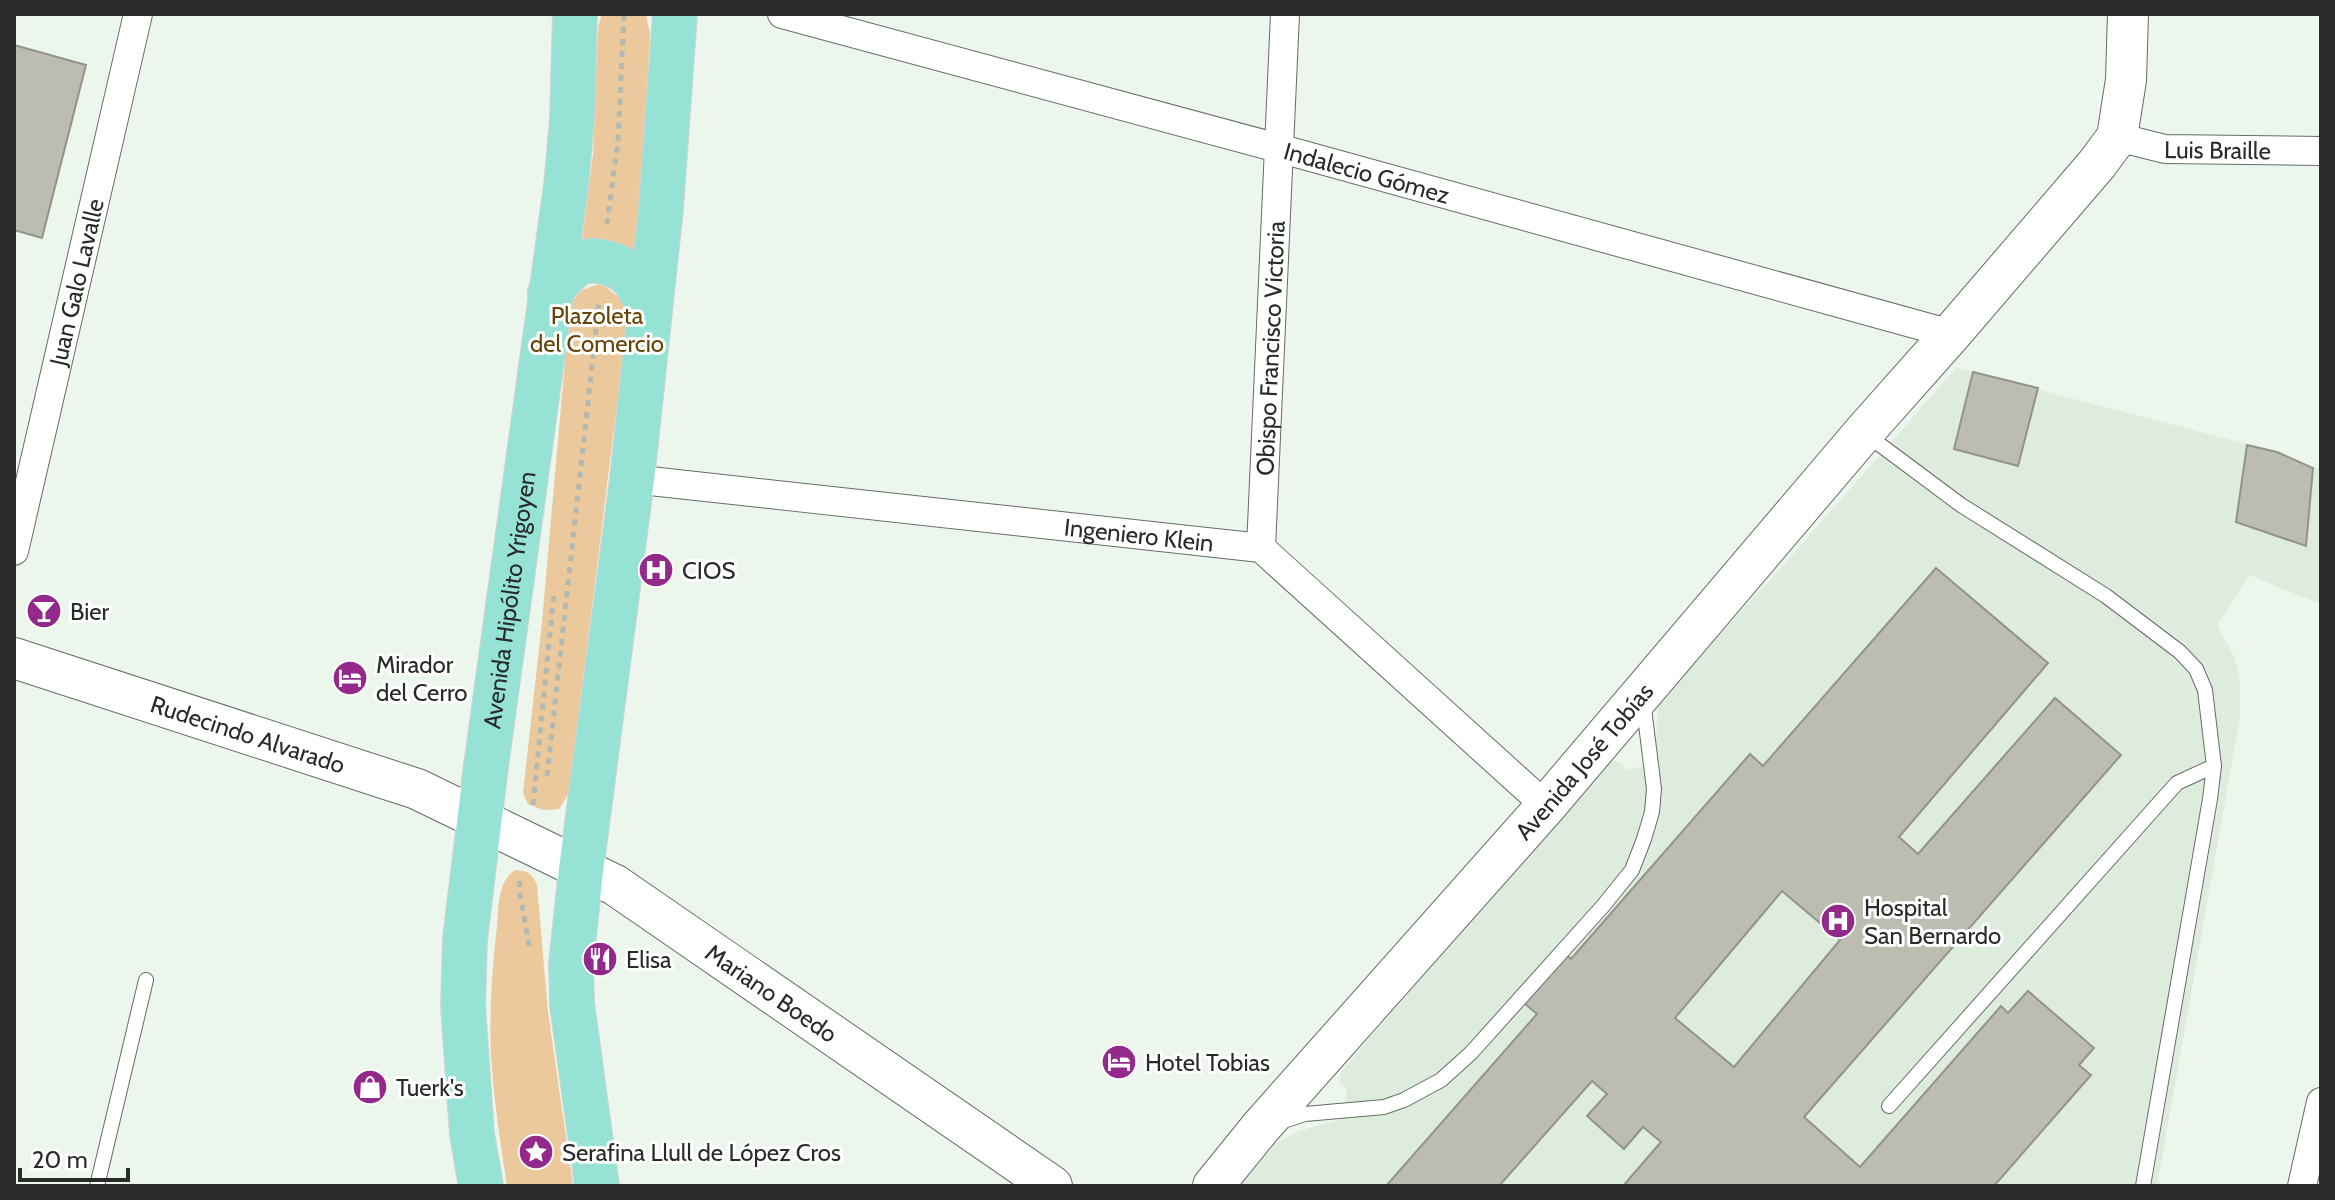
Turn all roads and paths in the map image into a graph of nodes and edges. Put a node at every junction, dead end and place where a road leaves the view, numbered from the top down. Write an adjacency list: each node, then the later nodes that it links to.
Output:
1 (138, 14): 18 (street, Juan Galo Lavalle)
2 (575, 14): 12 (main road, Avenida Hipólito Yrigoyen)
3 (624, 14): 11 (path)
4 (675, 14): 13 (main road)
5 (782, 14): 9 (street, Indalecio Gómez)
6 (1285, 14): 9 (street, Obispo Francisco Victoria)
7 (2128, 14): 8 (street)
8 (2117, 137): 10 (street, Luis Braille); 14 (street, Avenida José Tobías)
9 (1278, 148): 14 (street, Indalecio Gómez); 17 (street, Obispo Francisco Victoria)
10 (2321, 151)
11 (603, 263): 12 (main road); 13 (main road); 23 (path)
12 (550, 293): 25 (main road, Avenida Hipólito Yrigoyen)
13 (650, 309): 16 (main road)
14 (1951, 334): 15 (street, Avenida José Tobías)
15 (1864, 432): 21 (street, Avenida José Tobías); 22 (lane)
16 (632, 479): 17 (street, Ingeniero Klein); 27 (main road)
17 (1261, 548): 24 (street)
18 (14, 551)
19 (554, 585): 26 (path)
20 (14, 658): 25 (street, Rudecindo Alvarado)
21 (1643, 694): 24 (street, Avenida José Tobías); 32 (lane)
22 (2214, 766): 31 (lane); 38 (lane)
23 (547, 776)
24 (1546, 806): 32 (street, Avenida José Tobías)
25 (479, 818): 26 (street, Mariano Boedo); 34 (main road, Avenida Hipólito Yrigoyen)
26 (529, 845): 27 (street, Mariano Boedo); 28 (path)
27 (581, 870): 35 (main road); 36 (street, Mariano Boedo)
28 (531, 952)
29 (146, 980): 33 (lane)
30 (2321, 1102): 39 (street)
31 (1889, 1106)
32 (1260, 1128): 37 (street, Avenida José Tobías)
33 (97, 1186)
34 (481, 1186)
35 (597, 1186)
36 (1052, 1186)
37 (1213, 1186)
38 (2143, 1186)
39 (2302, 1186)

